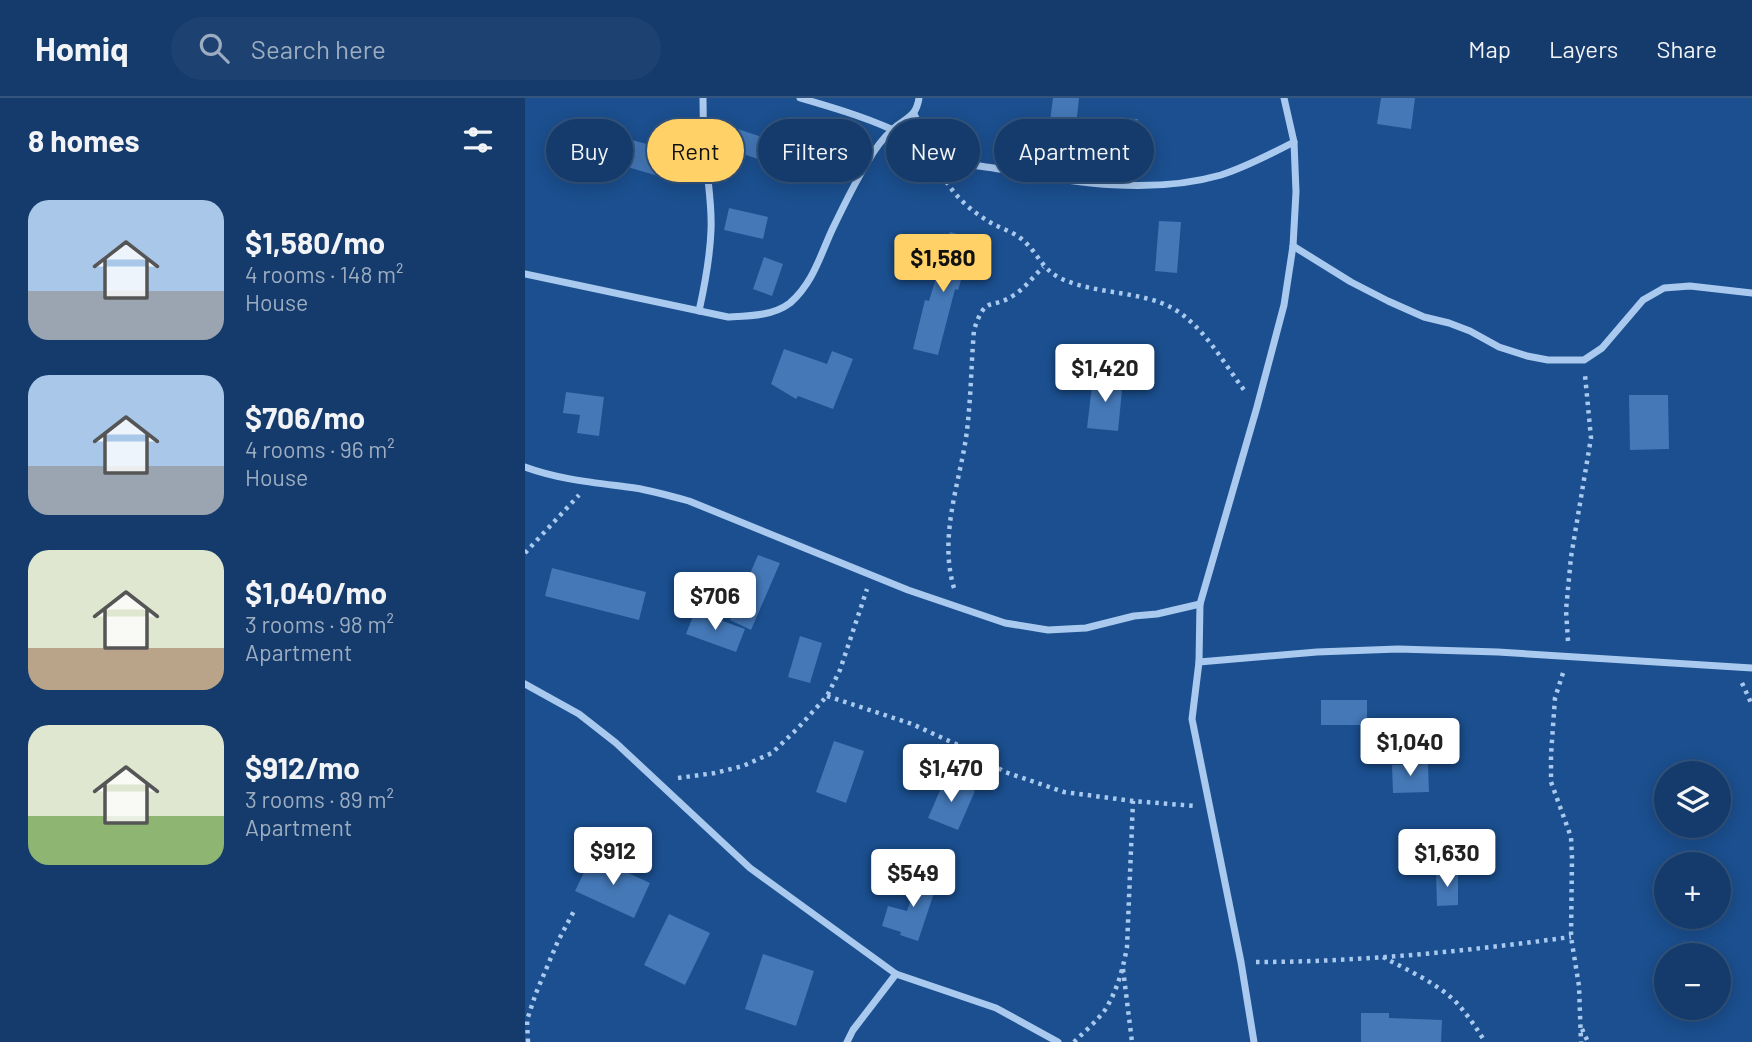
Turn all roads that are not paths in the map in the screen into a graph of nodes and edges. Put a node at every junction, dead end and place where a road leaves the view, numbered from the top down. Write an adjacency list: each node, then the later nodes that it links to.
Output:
1 (703, 98): 15 (street)
2 (800, 98): 8 (street)
3 (919, 98): 5 (street)
4 (1284, 98): 10 (street)
5 (914, 114): 6 (street); 7 (street)
6 (907, 119)
7 (916, 119)
8 (886, 128)
9 (886, 137): 15 (street)
10 (1294, 142): 11 (street); 12 (street)
11 (980, 166)
12 (1293, 246): 14 (street); 17 (street)
13 (525, 274): 15 (street)
14 (1752, 293)
15 (699, 311)
16 (525, 467): 17 (street)
17 (1200, 604): 18 (street)
18 (1199, 662): 19 (street); 24 (street)
19 (1752, 668)
20 (525, 684): 21 (street)
21 (896, 974): 22 (street); 23 (street)
22 (847, 1042)
23 (1058, 1042)
24 (1254, 1042)

